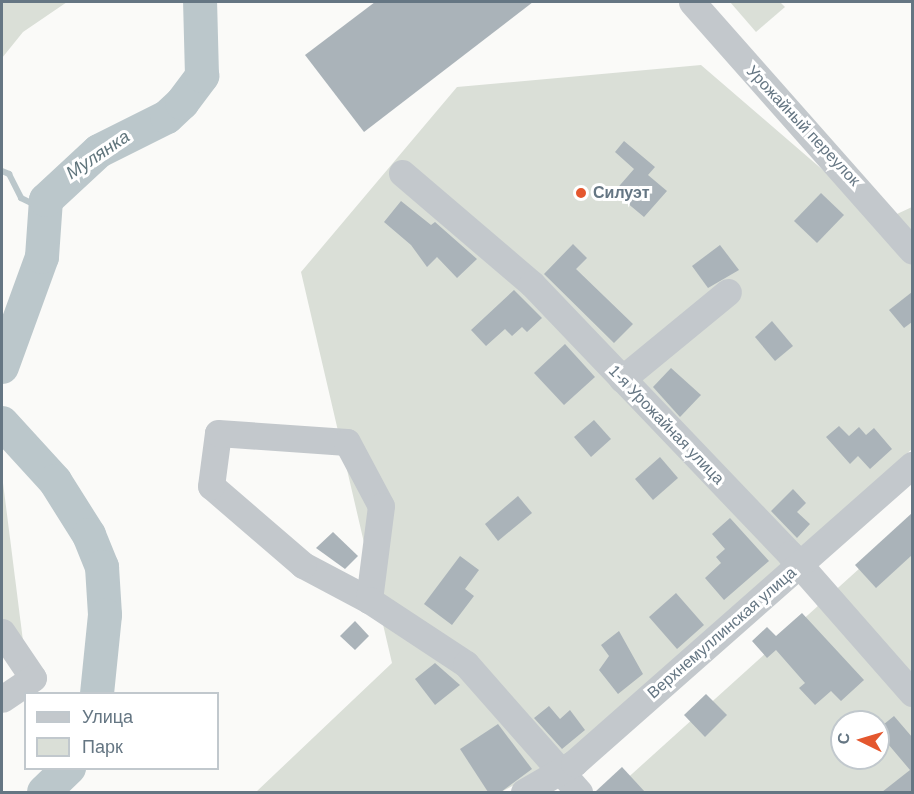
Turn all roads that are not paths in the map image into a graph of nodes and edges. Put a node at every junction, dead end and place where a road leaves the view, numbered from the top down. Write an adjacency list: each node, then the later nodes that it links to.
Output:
1 (692, 2): 3 (street, Урожайный переулок)
2 (402, 173): 5 (street, 1-я Урожайная улица)
3 (912, 251)
4 (728, 292): 5 (street)
5 (622, 379): 7 (street, 1-я Урожайная улица)
6 (912, 465): 7 (street, Верхнемуллинская улица)
7 (797, 567): 10 (street, 1-я Урожайная улица); 12 (street, Верхнемуллинская улица)
8 (369, 600): 8 (street); 12 (street)
9 (2, 632): 11 (street)
10 (912, 693)
11 (2, 699)
12 (560, 771): 13 (street, Верхнемуллинская улица); 14 (street)
13 (524, 792)
14 (579, 792)

